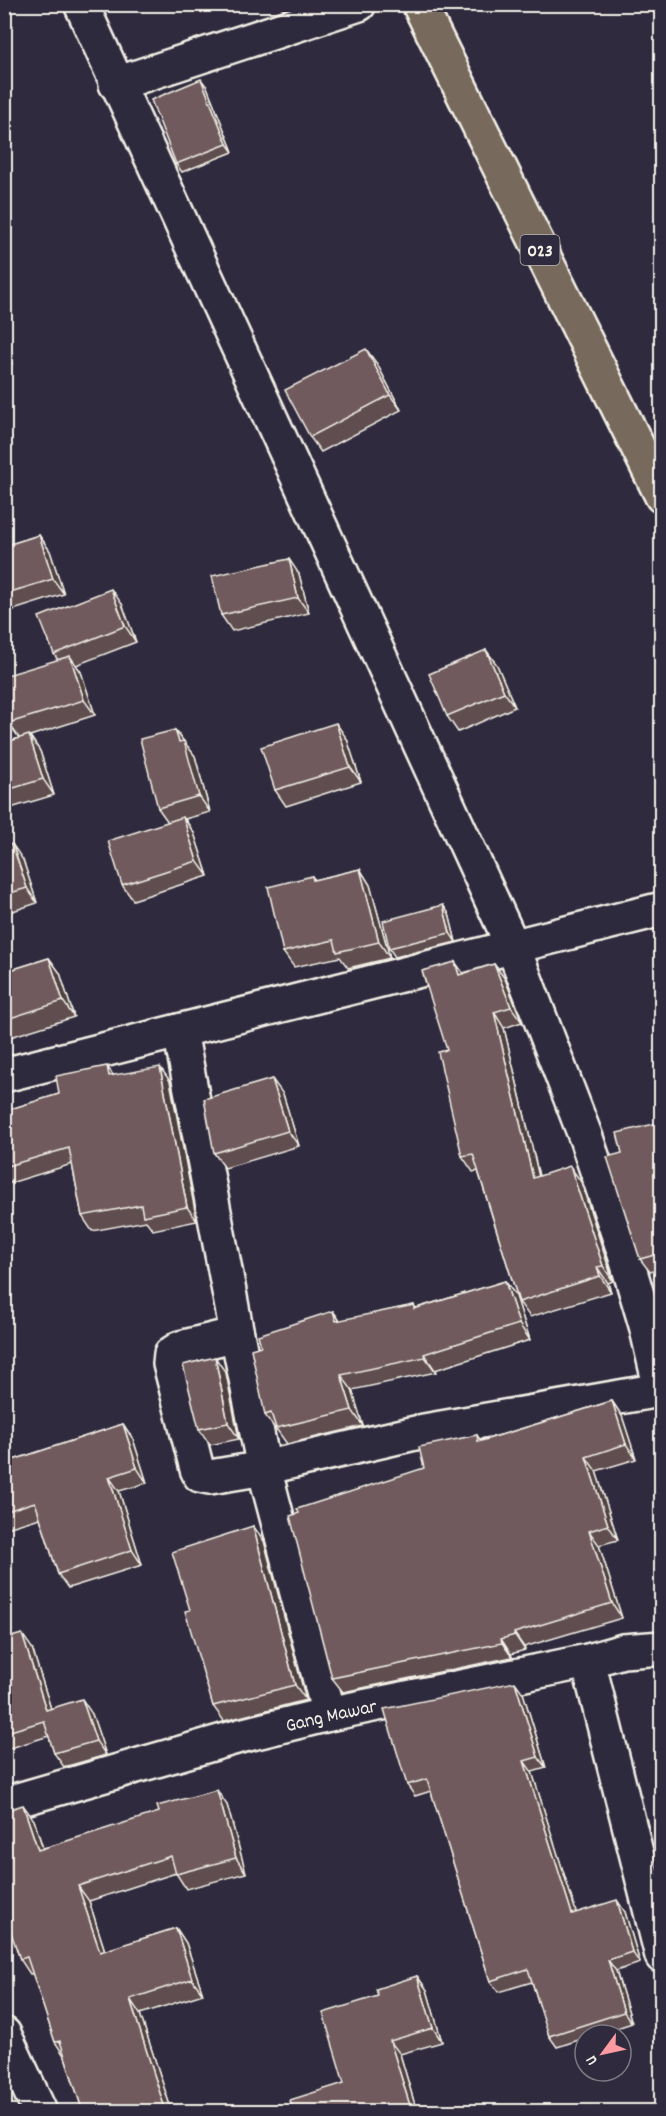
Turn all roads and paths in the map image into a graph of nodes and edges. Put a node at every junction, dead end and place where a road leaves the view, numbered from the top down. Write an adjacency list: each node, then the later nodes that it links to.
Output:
1 (81, 4): 4 (street)
2 (359, 4): 4 (street)
3 (419, 4): 5 (main road, 023)
4 (116, 84): 7 (street)
5 (662, 496)
6 (662, 909): 7 (street)
7 (513, 947): 8 (street); 10 (street)
8 (180, 1031): 9 (street); 11 (street)
9 (4, 1075)
10 (654, 1323): 12 (street)
11 (237, 1334): 13 (street); 13 (street)
12 (661, 1392): 13 (street)
13 (264, 1468): 16 (street)
14 (662, 1648): 15 (street, Gang Mawar)
15 (588, 1661): 16 (street, Gang Mawar); 18 (street)
16 (329, 1714): 17 (street, Gang Mawar)
17 (4, 1804)
18 (662, 1956)
19 (4, 2034): 20 (street)
20 (40, 2112)

